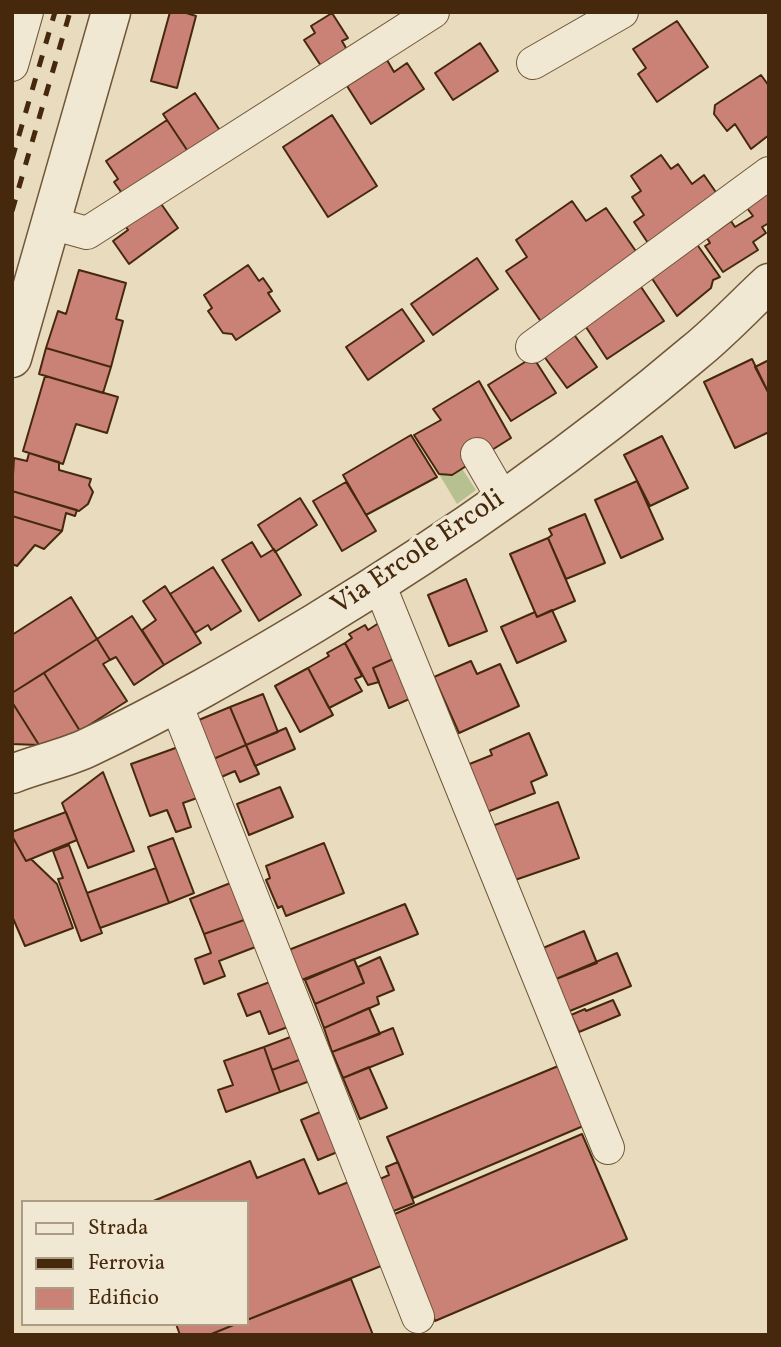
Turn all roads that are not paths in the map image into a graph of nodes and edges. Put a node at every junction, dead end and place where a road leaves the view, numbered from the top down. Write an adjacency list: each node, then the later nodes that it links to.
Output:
1 (27, 12): 5 (street)
2 (111, 12): 8 (street)
3 (433, 12): 8 (street)
4 (622, 12): 6 (street)
5 (14, 52)
6 (533, 63)
7 (769, 173): 10 (street)
8 (51, 223): 11 (street)
9 (769, 284): 13 (street, Via Ercole Ercoli)
10 (532, 347)
11 (12, 358)
12 (477, 454): 13 (street)
13 (503, 499): 14 (street, Via Ercole Ercoli)
14 (379, 584): 15 (street, Via Ercole Ercoli); 17 (street)
15 (176, 704): 16 (street, Via Ercole Ercoli); 18 (street)
16 (19, 767)
17 (608, 1148)
18 (418, 1317)

